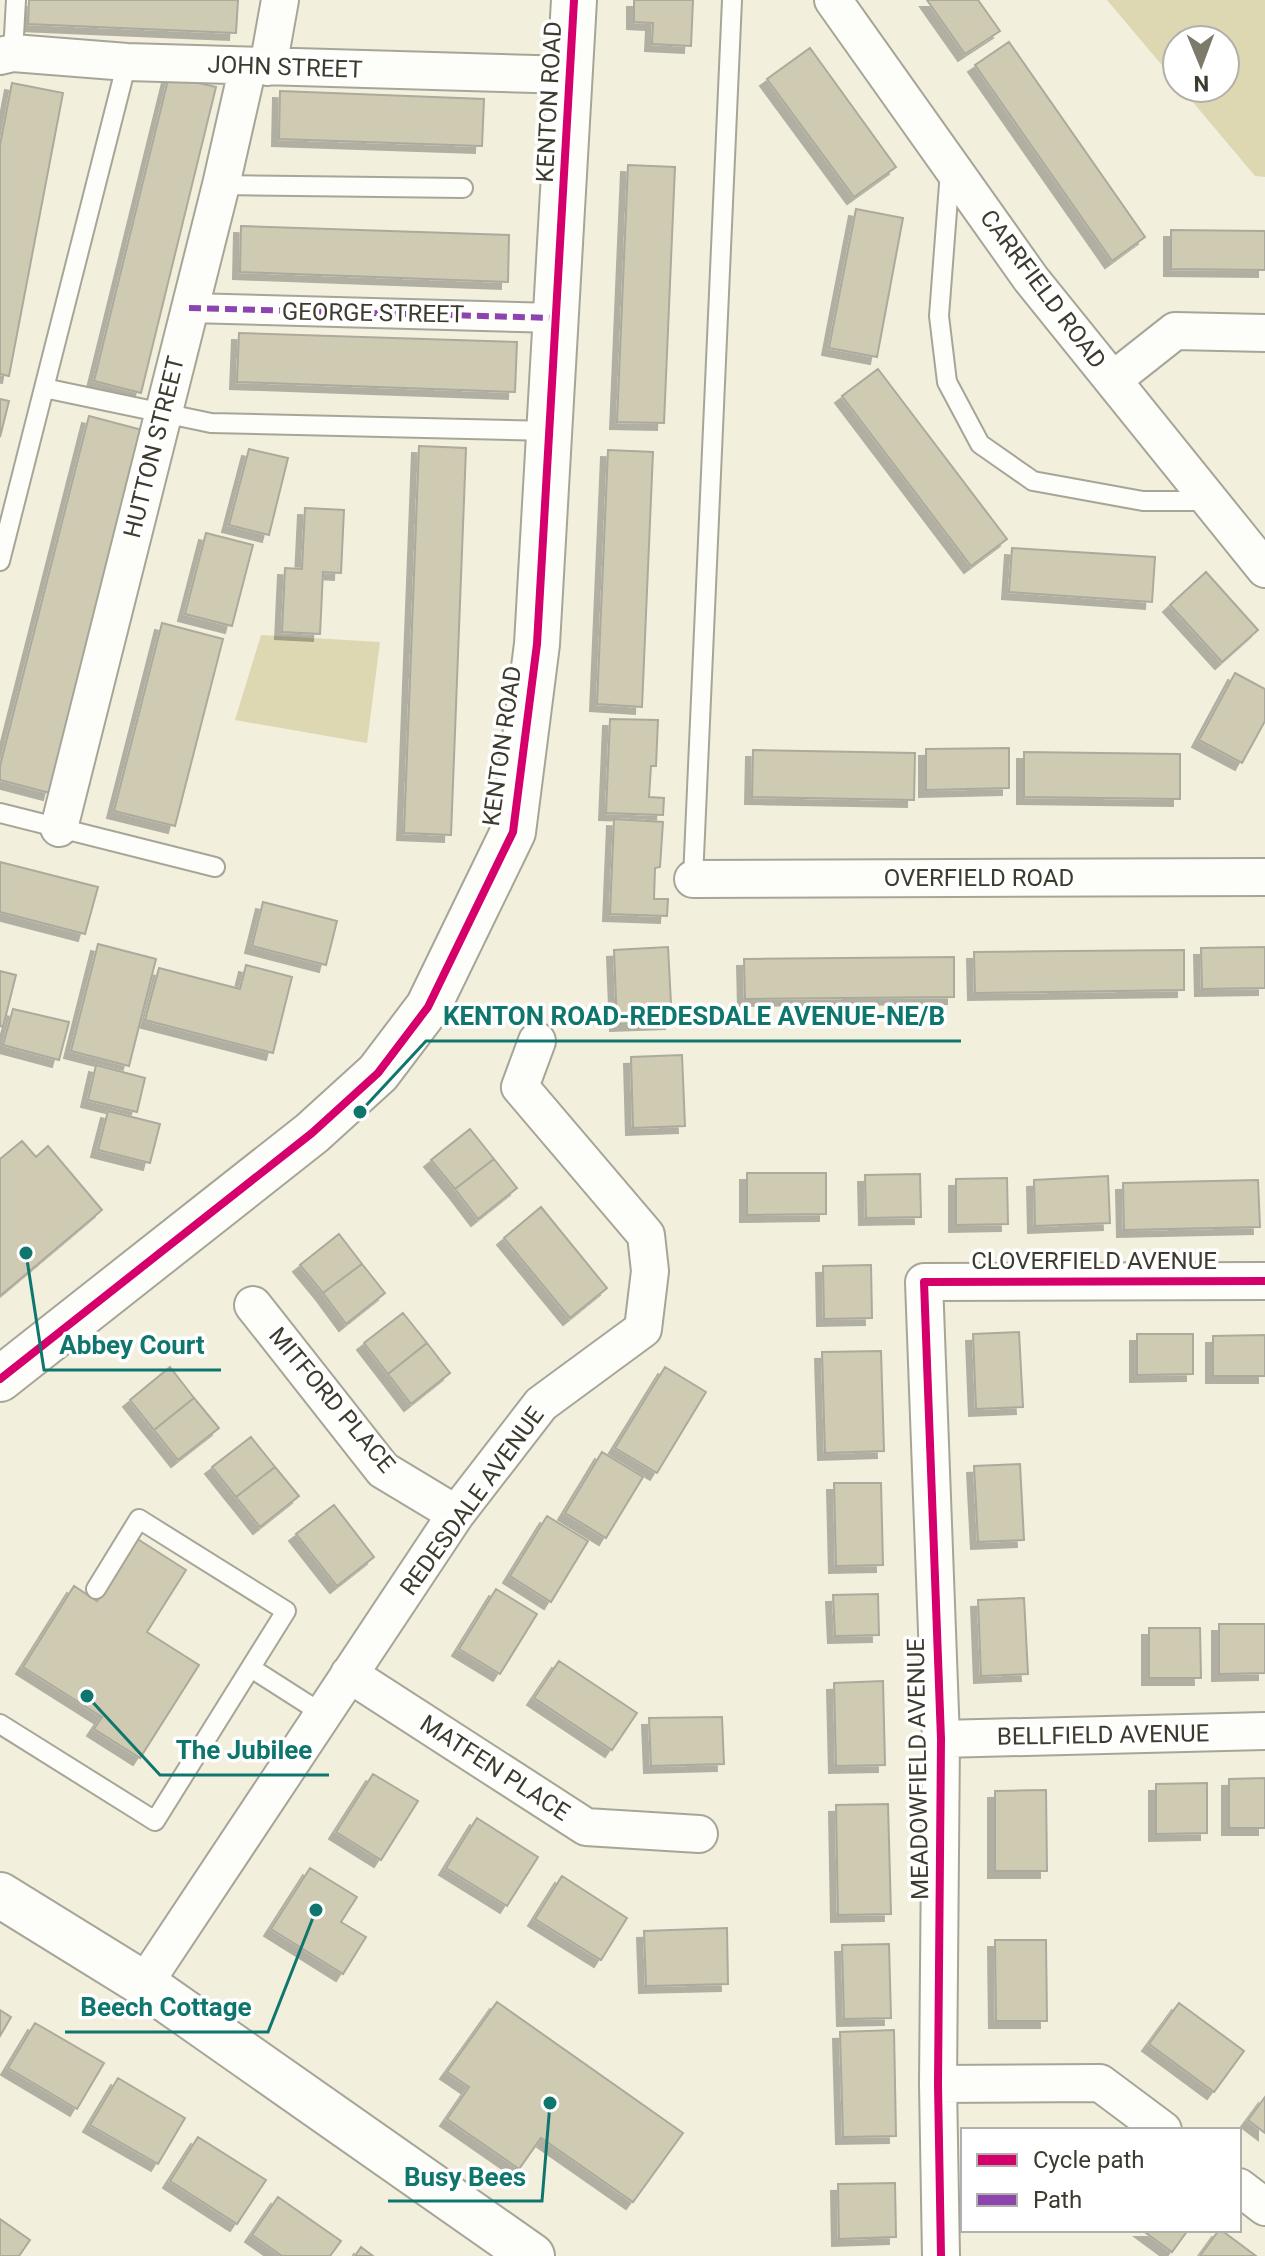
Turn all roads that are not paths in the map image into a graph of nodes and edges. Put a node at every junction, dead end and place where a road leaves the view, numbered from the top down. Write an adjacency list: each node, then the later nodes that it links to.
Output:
1 (16, 0): 6 (lane)
2 (280, 0): 8 (street, HUTTON STREET)
3 (574, 0): 9 (street, KENTON ROAD)
4 (732, 0): 27 (lane)
5 (833, 0): 10 (street, CARRFIELD ROAD)
6 (6, 54): 7 (street, JOHN STREET)
7 (127, 62): 8 (street, JOHN STREET); 17 (lane)
8 (258, 66): 9 (street, JOHN STREET); 11 (street, HUTTON STREET)
9 (571, 75): 14 (street, KENTON ROAD)
10 (951, 165): 16 (street, CARRFIELD ROAD); 20 (lane)
11 (221, 185): 12 (lane); 13 (street, HUTTON STREET)
12 (463, 188)
13 (189, 308): 14 (street, GEORGE STREET); 18 (street, HUTTON STREET)
14 (556, 318): 19 (street, KENTON ROAD)
15 (1265, 333): 16 (street)
16 (1113, 380): 20 (street, CARRFIELD ROAD)
17 (44, 388): 18 (lane); 21 (lane)
18 (163, 413): 19 (lane); 24 (street, HUTTON STREET)
19 (550, 431): 32 (street, KENTON ROAD)
20 (1210, 501): 22 (street, CARRFIELD ROAD)
21 (0, 561)
22 (1265, 569)
23 (0, 813): 24 (lane)
24 (59, 828): 25 (lane)
25 (215, 867)
26 (1265, 877): 27 (street, OVERFIELD ROAD)
27 (693, 879)
28 (537, 1041): 33 (street, REDESDALE AVENUE)
29 (1265, 1281): 30 (street, CLOVERFIELD AVENUE)
30 (924, 1282): 40 (street, MEADOWFIELD AVENUE)
31 (253, 1305): 33 (street, MITFORD PLACE)
32 (0, 1379)
33 (456, 1514): 36 (street, REDESDALE AVENUE)
34 (96, 1589): 35 (lane)
35 (251, 1668): 37 (lane); 38 (lane)
36 (349, 1674): 37 (street, REDESDALE AVENUE); 41 (street, MATFEN PLACE)
37 (323, 1714): 43 (street, REDESDALE AVENUE)
38 (0, 1724)
39 (1265, 1731): 40 (street, BELLFIELD AVENUE)
40 (941, 1739): 44 (street, MEADOWFIELD AVENUE)
41 (699, 1834)
42 (0, 1895): 43 (street)
43 (144, 1984): 48 (street)
44 (938, 2084): 45 (street); 49 (street, MEADOWFIELD AVENUE)
45 (1160, 2128)
46 (1241, 2189): 47 (street)
47 (1265, 2207)
48 (532, 2256)
49 (941, 2256)

